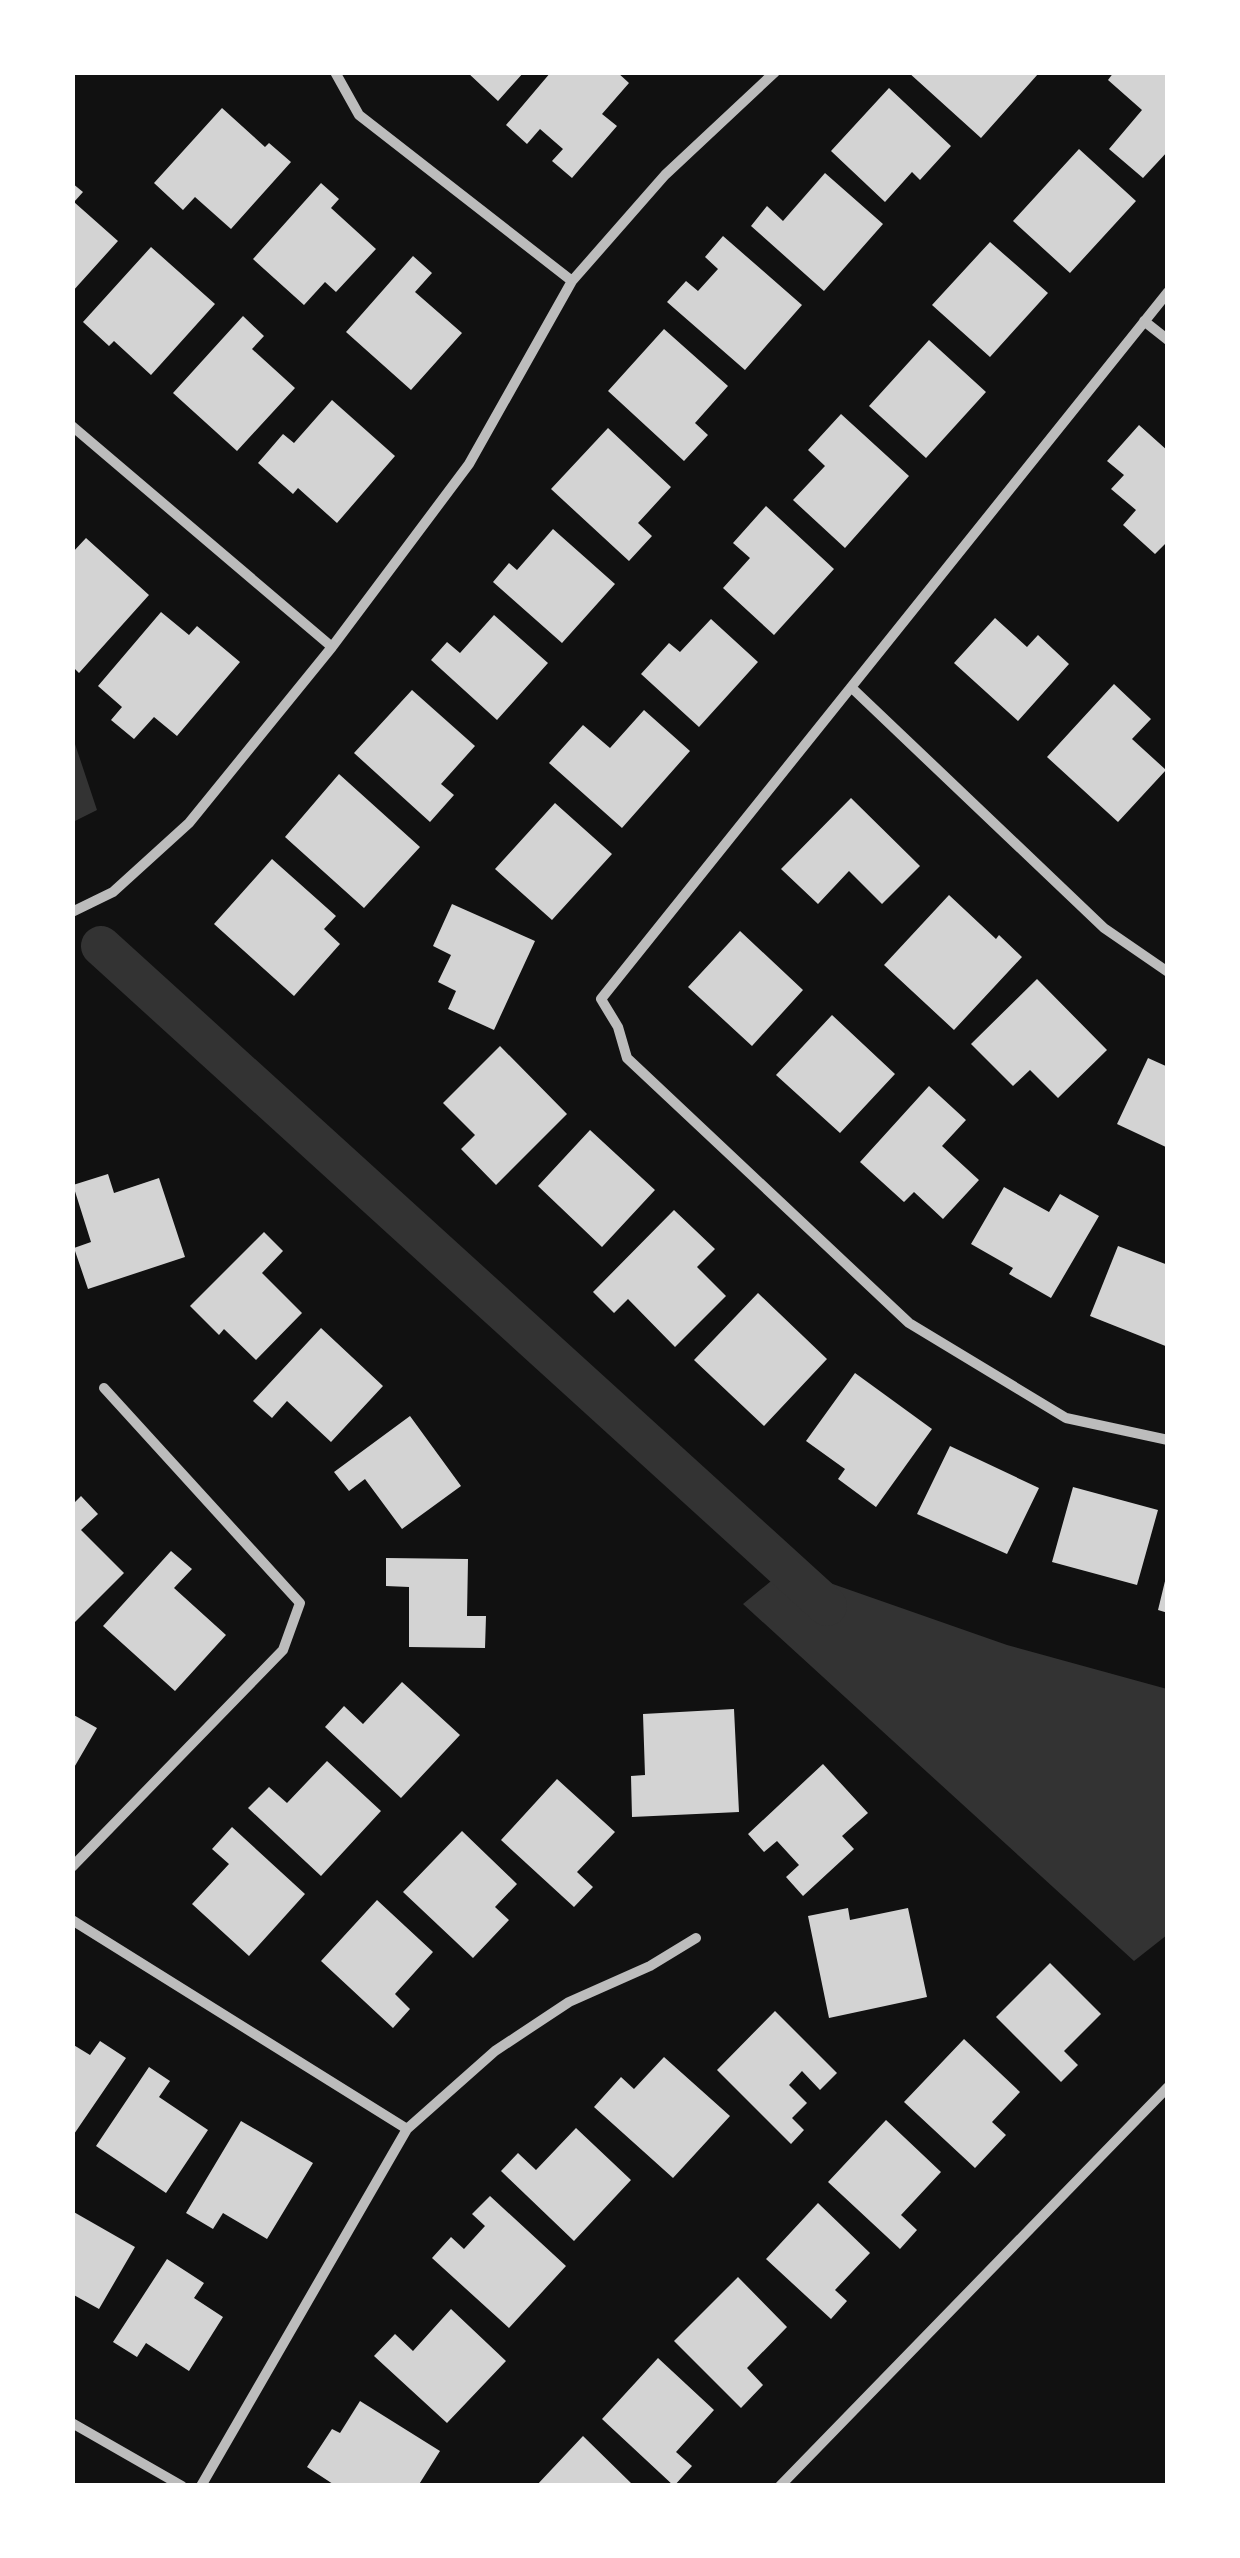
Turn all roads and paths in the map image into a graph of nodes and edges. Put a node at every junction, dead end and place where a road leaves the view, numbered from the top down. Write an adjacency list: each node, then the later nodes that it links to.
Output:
1 (336, 72): 3 (street)
2 (775, 72): 3 (street)
3 (572, 281): 8 (street)
4 (1168, 292): 5 (street)
5 (1144, 321): 6 (street); 9 (street)
6 (1168, 340)
7 (72, 426): 8 (street)
8 (332, 647): 10 (street)
9 (852, 689): 11 (street); 13 (street)
10 (72, 912)
11 (1168, 972)
12 (104, 1388): 14 (street)
13 (1168, 1440)
14 (72, 1867)
15 (72, 1920): 18 (street)
16 (696, 1938): 18 (street)
17 (1168, 2087): 22 (street)
18 (407, 2129): 21 (street)
19 (72, 2423): 20 (street)
20 (182, 2486)
21 (202, 2486)
22 (780, 2486)

